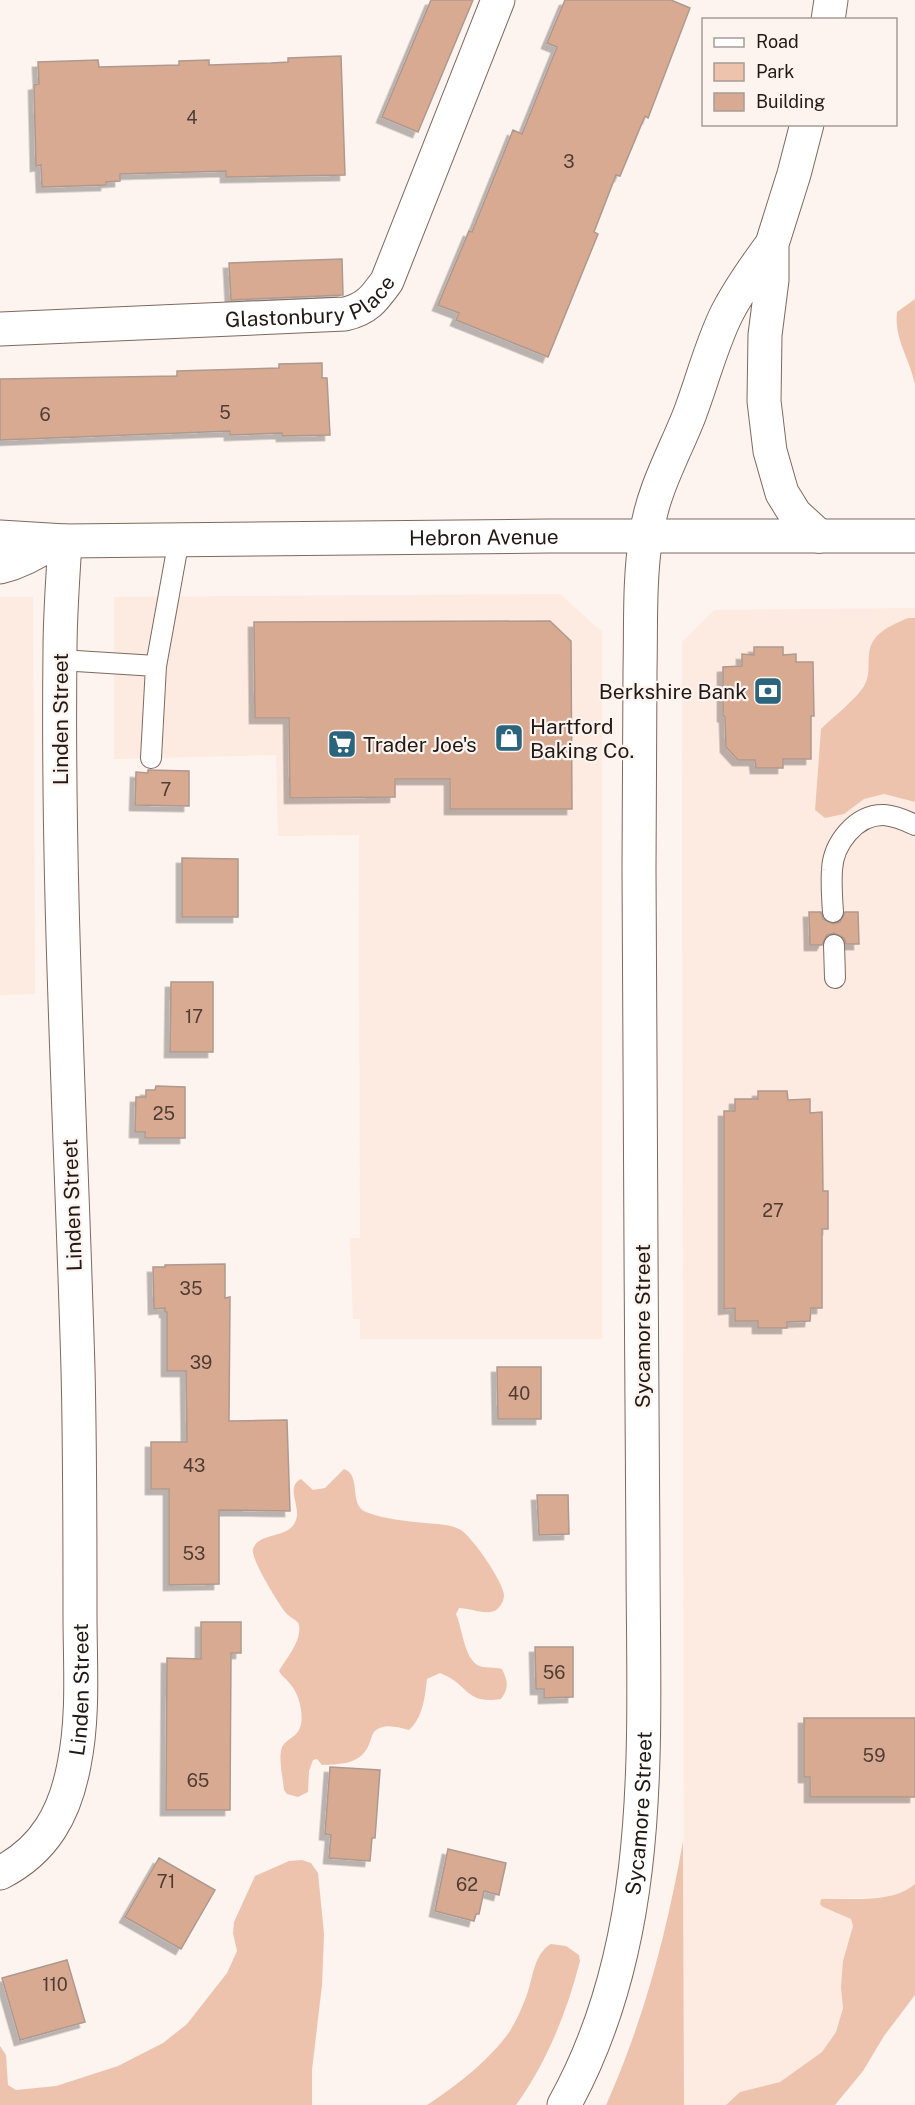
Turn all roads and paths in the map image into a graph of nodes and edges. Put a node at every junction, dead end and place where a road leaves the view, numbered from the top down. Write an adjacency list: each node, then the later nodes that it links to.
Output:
1 (498, 0): 6 (main road, Glastonbury Place)
2 (831, 0): 3 (main road)
3 (828, 18)
4 (806, 126): 5 (main road)
5 (772, 244): 7 (main road, Sycamore Street); 8 (main road)
6 (0, 329)
7 (646, 536): 8 (main road, Hebron Avenue); 11 (main road, Hebron Avenue); 22 (main road, Sycamore Street)
8 (819, 536): 9 (main road, Hebron Avenue)
9 (915, 536)
10 (0, 537): 12 (main road, Hebron Avenue)
11 (179, 539): 12 (main road, Hebron Avenue); 15 (lane)
12 (59, 541): 13 (main road); 14 (main road, Linden Street)
13 (0, 567)
14 (60, 660): 15 (lane); 21 (main road, Linden Street)
15 (156, 666): 16 (lane)
16 (151, 758)
17 (915, 825): 18 (lane)
18 (833, 912)
19 (834, 945): 20 (lane)
20 (835, 978)
21 (0, 1873)
22 (564, 2105)

